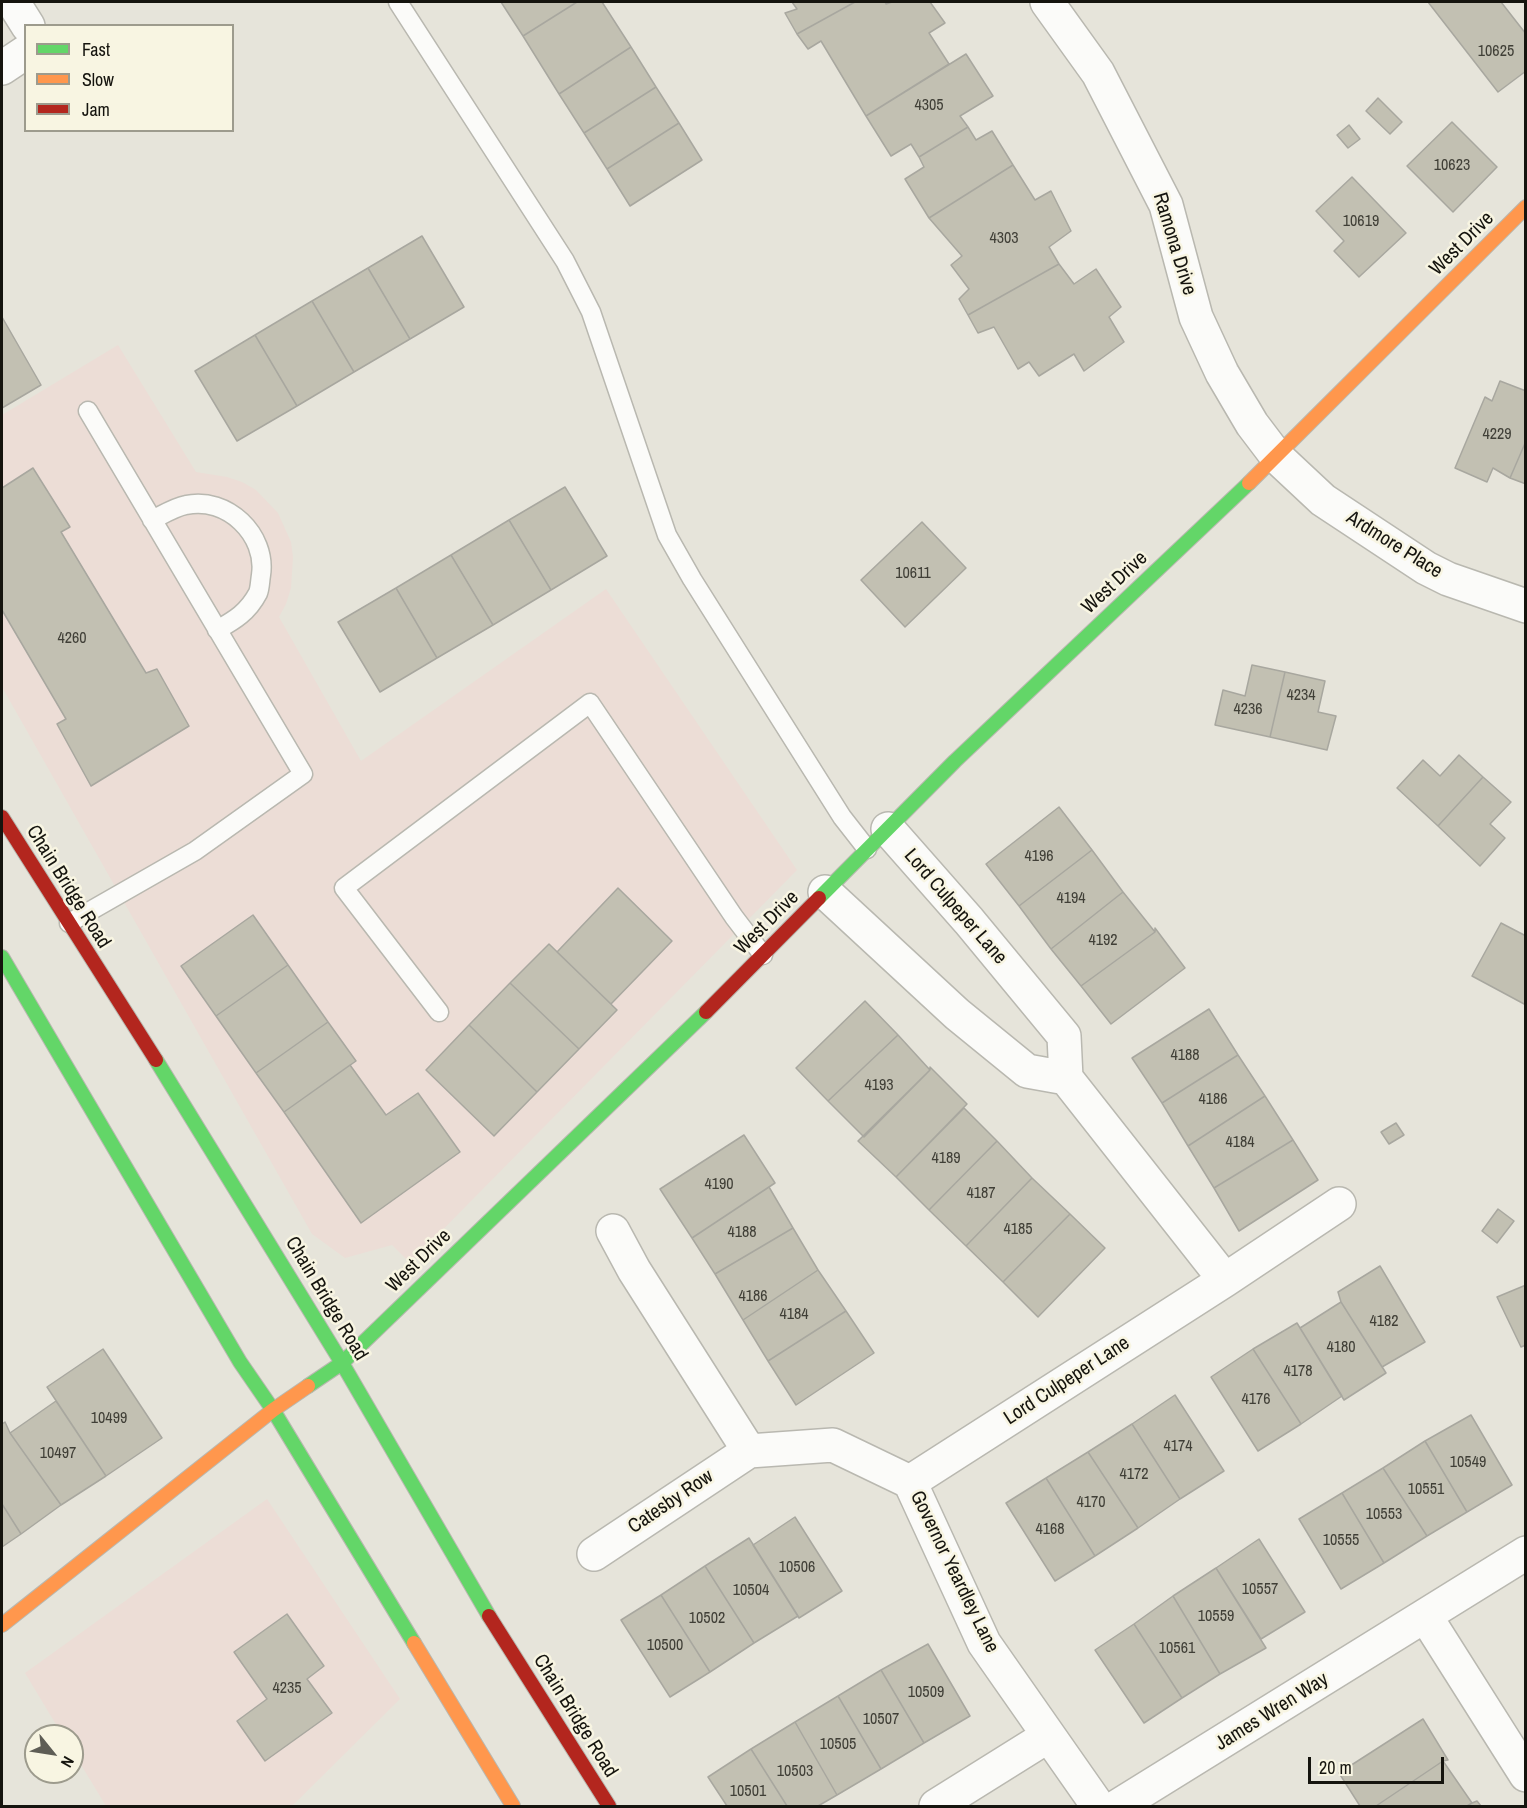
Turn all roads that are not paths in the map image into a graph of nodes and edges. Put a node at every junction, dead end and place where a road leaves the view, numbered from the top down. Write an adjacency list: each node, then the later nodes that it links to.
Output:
1 (13, 2): 4 (street)
2 (398, 2): 14 (lane)
3 (1047, 2): 9 (street, Ramona Drive)
4 (27, 24)
5 (24, 53): 6 (street)
6 (2, 68)
7 (1526, 207): 9 (main road, West Drive)
8 (88, 411): 10 (lane)
9 (1277, 457): 11 (street, Ardmore Place); 14 (main road, West Drive)
10 (152, 520): 12 (lane); 12 (lane)
11 (1526, 606)
12 (218, 630): 16 (lane)
13 (2, 817): 16 (main road, Chain Bridge Road)
14 (878, 839): 15 (main road, West Drive); 20 (street, Lord Culpeper Lane)
15 (825, 892): 17 (main road, West Drive); 20 (street)
16 (69, 923): 24 (main road, Chain Bridge Road)
17 (763, 955): 19 (lane); 24 (main road, West Drive)
18 (2, 957): 25 (main road)
19 (439, 1012)
20 (1066, 1078): 23 (street)
21 (1339, 1204): 23 (street, Lord Culpeper Lane)
22 (613, 1231): 26 (street)
23 (1225, 1280): 27 (street, Lord Culpeper Lane)
24 (342, 1363): 25 (main road, West Drive); 35 (main road, Chain Bridge Road)
25 (273, 1410): 31 (main road, West Drive); 34 (main road)
26 (749, 1451): 27 (street, Governor Yeardley Lane); 29 (street, Catesby Row)
27 (910, 1482): 32 (street, Governor Yeardley Lane)
28 (1526, 1553): 30 (street, James Wren Way)
29 (594, 1554)
30 (1426, 1617): 33 (street); 38 (street, James Wren Way)
31 (2, 1625)
32 (1048, 1736): 36 (street); 37 (street, Governor Yeardley Lane)
33 (1526, 1775)
34 (513, 1806)
35 (609, 1806)
36 (936, 1806)
37 (1098, 1806)
38 (1118, 1806)

